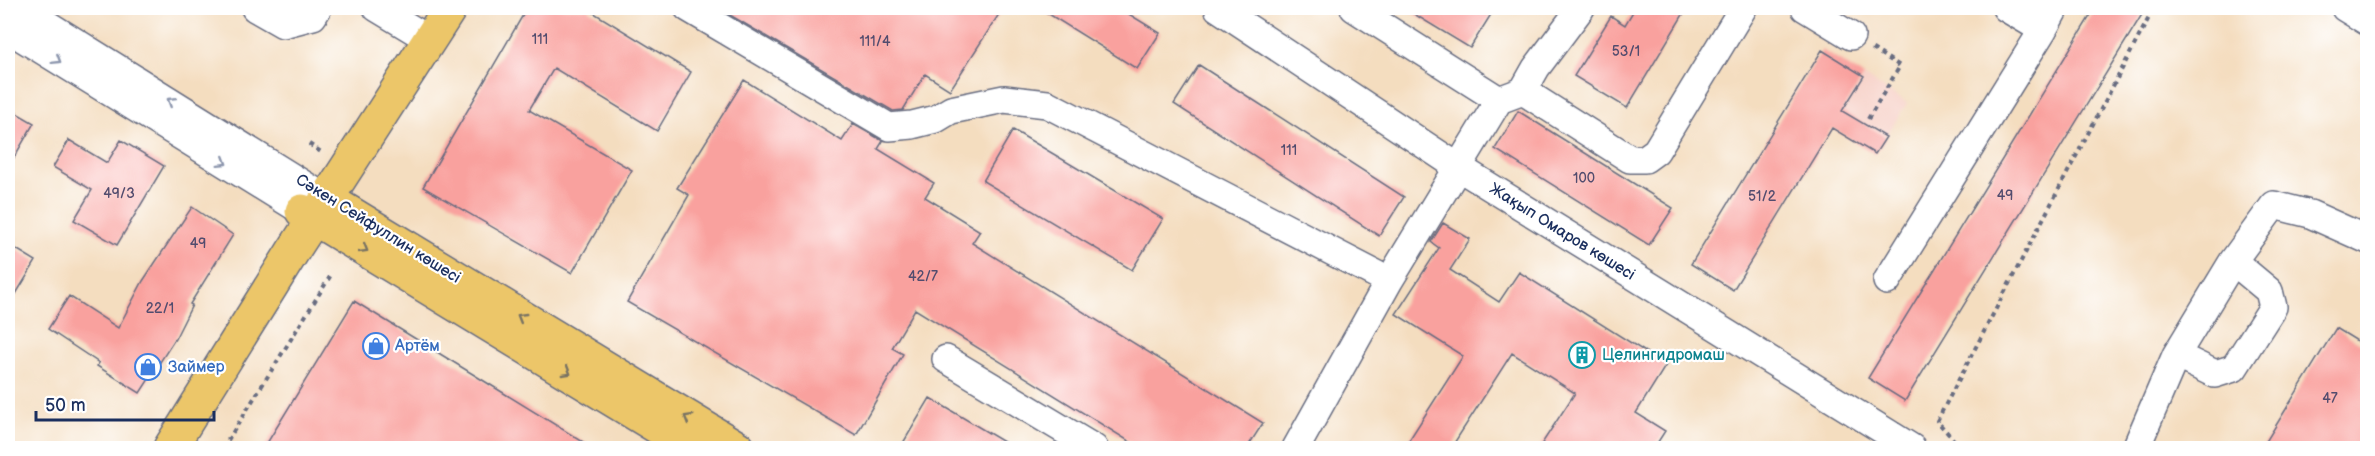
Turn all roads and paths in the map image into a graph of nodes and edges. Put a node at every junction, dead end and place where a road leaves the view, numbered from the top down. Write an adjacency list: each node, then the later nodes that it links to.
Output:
1 (21, 8): 25 (street, Сәкен Сейфуллин көшесі, one-way to 1)
2 (255, 8): 3 (street)
3 (318, 8)
4 (377, 8): 19 (street)
5 (450, 8): 19 (main road)
6 (688, 8): 29 (street)
7 (1354, 8): 20 (street)
8 (1581, 8): 20 (street)
9 (1743, 8): 20 (street)
10 (1805, 8): 18 (street)
11 (2006, 8): 15 (street)
12 (2154, 8): 40 (path)
13 (2345, 8): 16 (street)
14 (1236, 12): 24 (street, Жақып Омаров көшесі)
15 (2049, 19): 30 (street)
16 (2367, 22)
17 (8, 29): 25 (street, Сәкен Сейфуллин көшесі, one-way to 25)
18 (1851, 36): 21 (path)
19 (430, 40): 25 (main road)
20 (1511, 96): 24 (street)
21 (1868, 118)
22 (309, 144): 23 (path)
23 (321, 152)
24 (1458, 167): 29 (street); 39 (street, Жақып Омаров көшесі)
25 (315, 210): 33 (main road); 35 (main road, Сәкен Сейфуллин көшесі, one-way to 35); 36 (main road, Сәкен Сейфуллин көшесі, one-way to 25)
26 (2367, 240): 27 (street)
27 (2233, 261): 31 (street); 31 (street)
28 (331, 275): 34 (path)
29 (1389, 281): 38 (street)
30 (1887, 281)
31 (2176, 355): 41 (street)
32 (946, 359): 37 (street)
33 (170, 448)
34 (223, 448)
35 (692, 448)
36 (738, 448)
37 (1094, 448)
38 (1296, 448)
39 (1912, 448)
40 (1961, 448)
41 (2136, 448)

